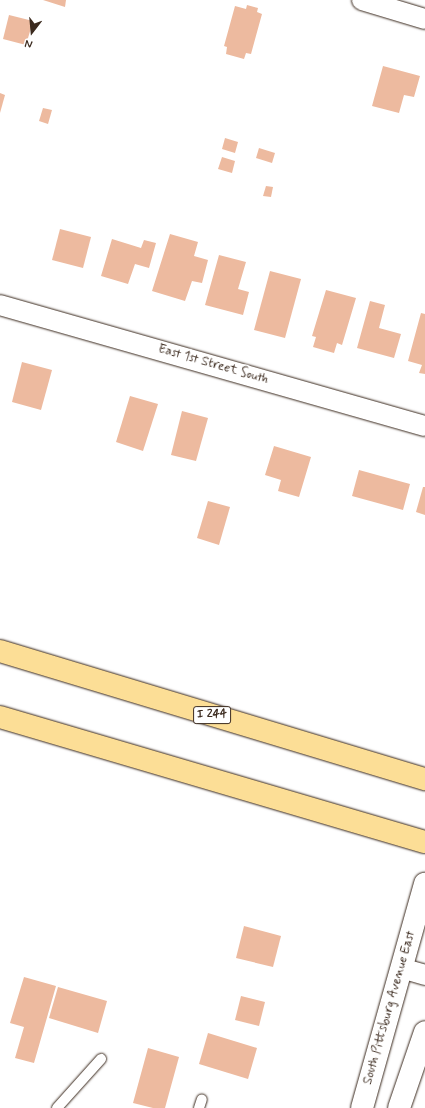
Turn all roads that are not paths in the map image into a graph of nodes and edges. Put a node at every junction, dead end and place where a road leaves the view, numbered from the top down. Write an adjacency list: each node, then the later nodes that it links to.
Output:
1 (362, 0): 2 (street)
2 (425, 18)
3 (0, 305): 4 (street, East 1st Street South)
4 (425, 426)
5 (0, 651): 7 (highway, I 244)
6 (0, 717): 8 (highway)
7 (425, 779)
8 (425, 842)
9 (425, 884): 10 (street, South Pittsburg Avenue East)
10 (401, 968): 11 (street); 15 (street, South Pittsburg Avenue East)
11 (425, 975)
12 (425, 1032): 16 (street)
13 (101, 1059): 14 (lane)
14 (58, 1108)
15 (362, 1108)
16 (399, 1108)

